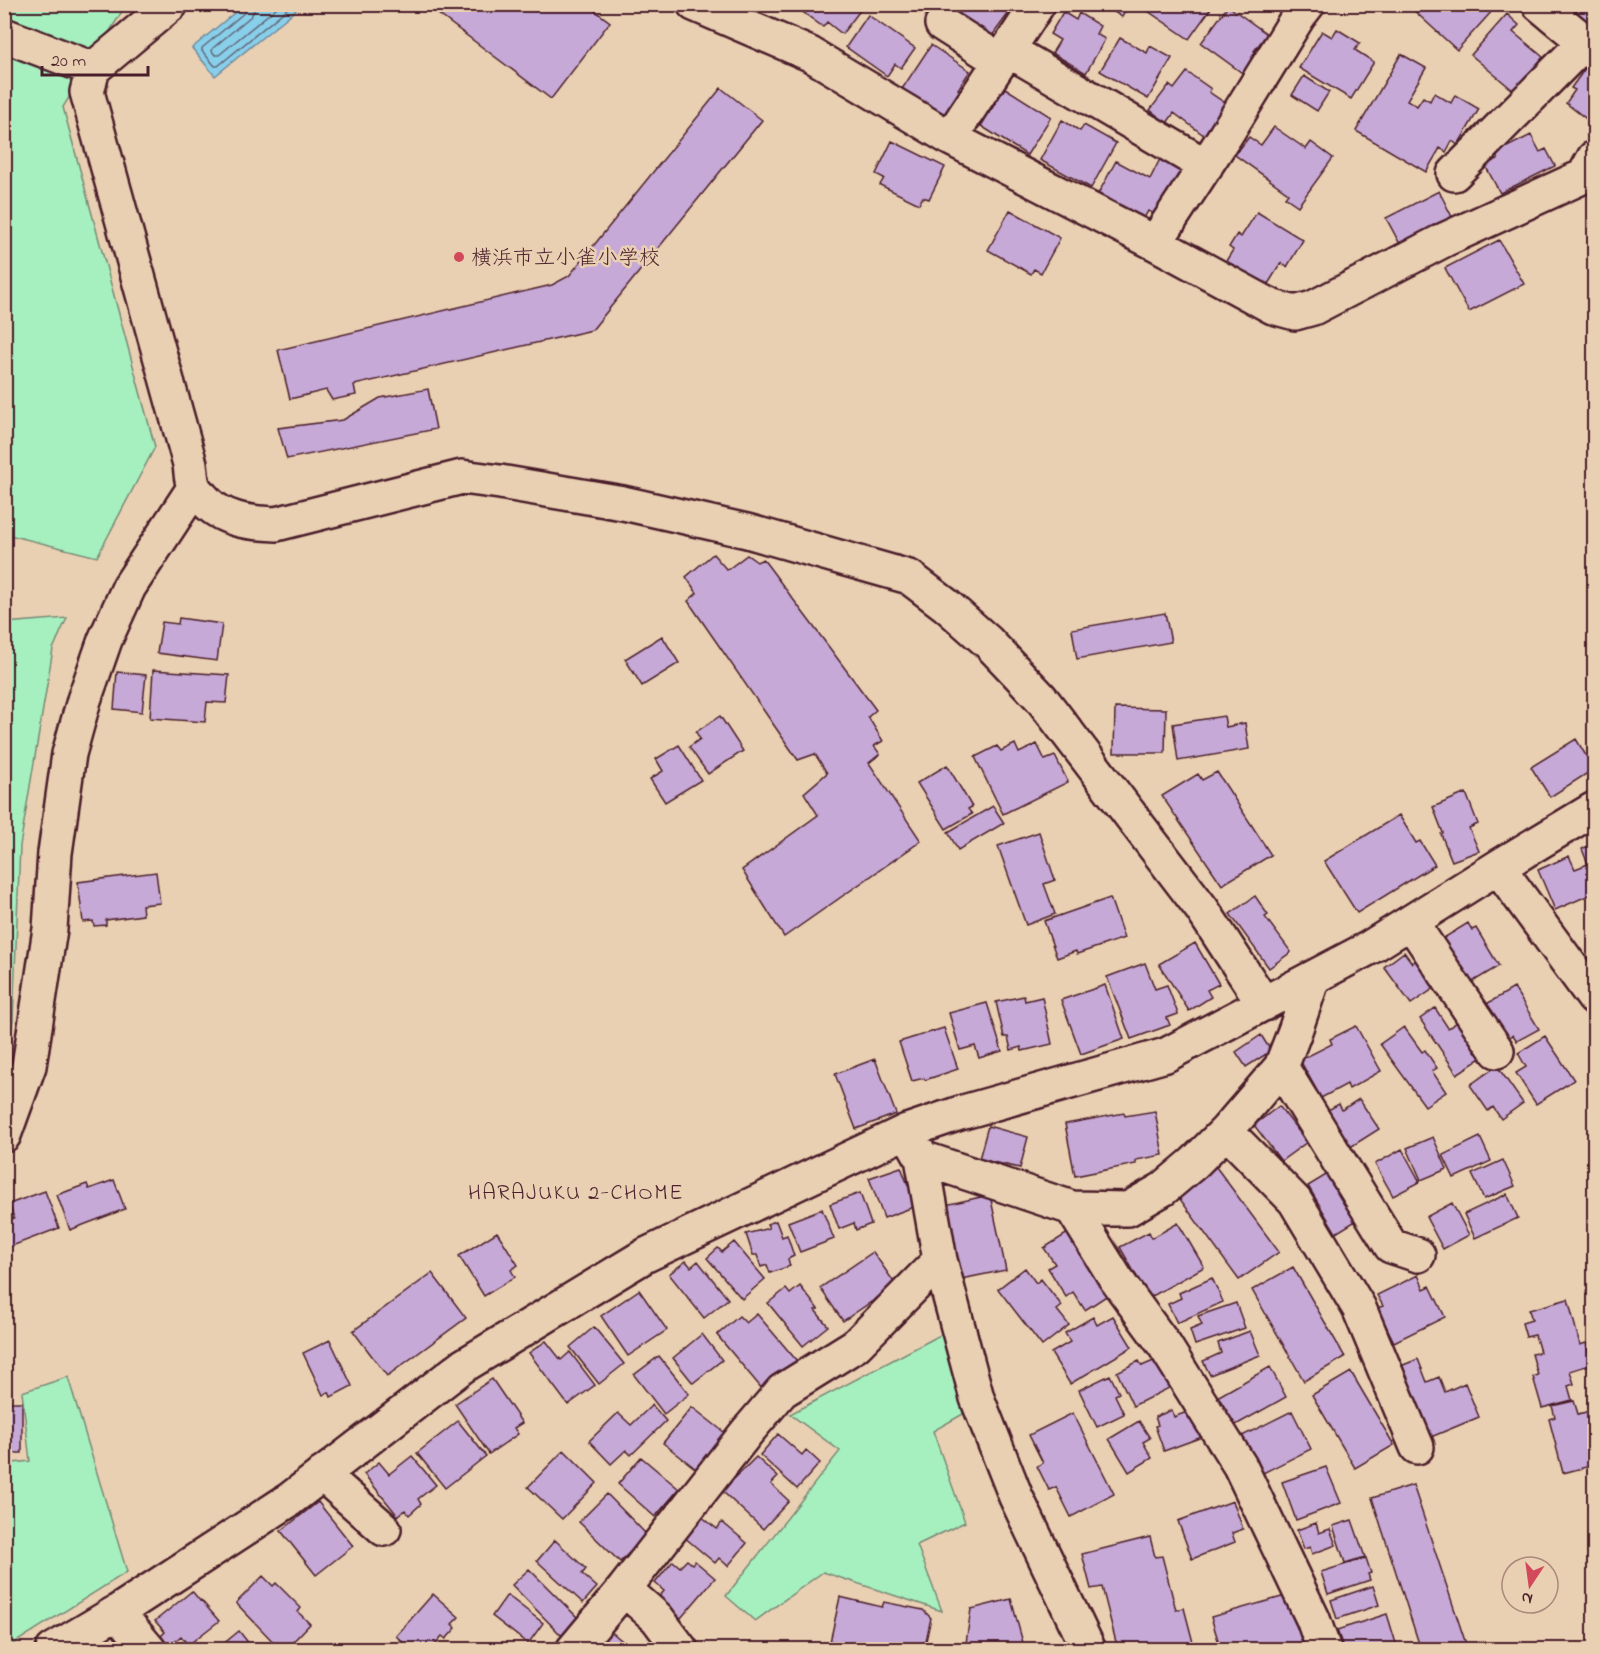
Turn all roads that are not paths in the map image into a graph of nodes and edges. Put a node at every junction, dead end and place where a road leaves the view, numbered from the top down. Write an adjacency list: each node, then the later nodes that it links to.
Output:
1 (171, 4): 9 (street)
2 (694, 4): 10 (street)
3 (1038, 4): 8 (street)
4 (1539, 4): 13 (street)
5 (1304, 6): 12 (street)
6 (942, 24): 8 (street)
7 (4, 35): 9 (street)
8 (1004, 55): 10 (street); 12 (street)
9 (93, 69): 15 (street)
10 (950, 138): 14 (street)
11 (1594, 158): 14 (street)
12 (1206, 166): 14 (street)
13 (1454, 174)
14 (1155, 243)
15 (194, 488): 21 (street); 25 (street)
16 (1594, 809): 17 (street)
17 (1498, 867): 18 (street); 20 (street)
18 (1412, 922): 19 (street); 22 (street)
19 (1313, 978): 21 (street); 23 (street)
20 (1594, 998)
21 (1264, 1004): 26 (street)
22 (1497, 1051)
23 (1281, 1067): 24 (street); 28 (street)
24 (1226, 1131): 27 (street); 30 (street)
25 (4, 1135)
26 (914, 1144): 27 (street); 29 (street); 31 (street)
27 (1072, 1208): 40 (street)
28 (1418, 1255)
29 (940, 1260): 33 (street); 39 (street)
30 (1417, 1448)
31 (322, 1474): 32 (street); 34 (street)
32 (384, 1529)
33 (624, 1589): 37 (street); 38 (street)
34 (117, 1612): 35 (street); 36 (street)
35 (53, 1650)
36 (149, 1650)
37 (573, 1650)
38 (681, 1650)
39 (1089, 1650)
40 (1324, 1650)

